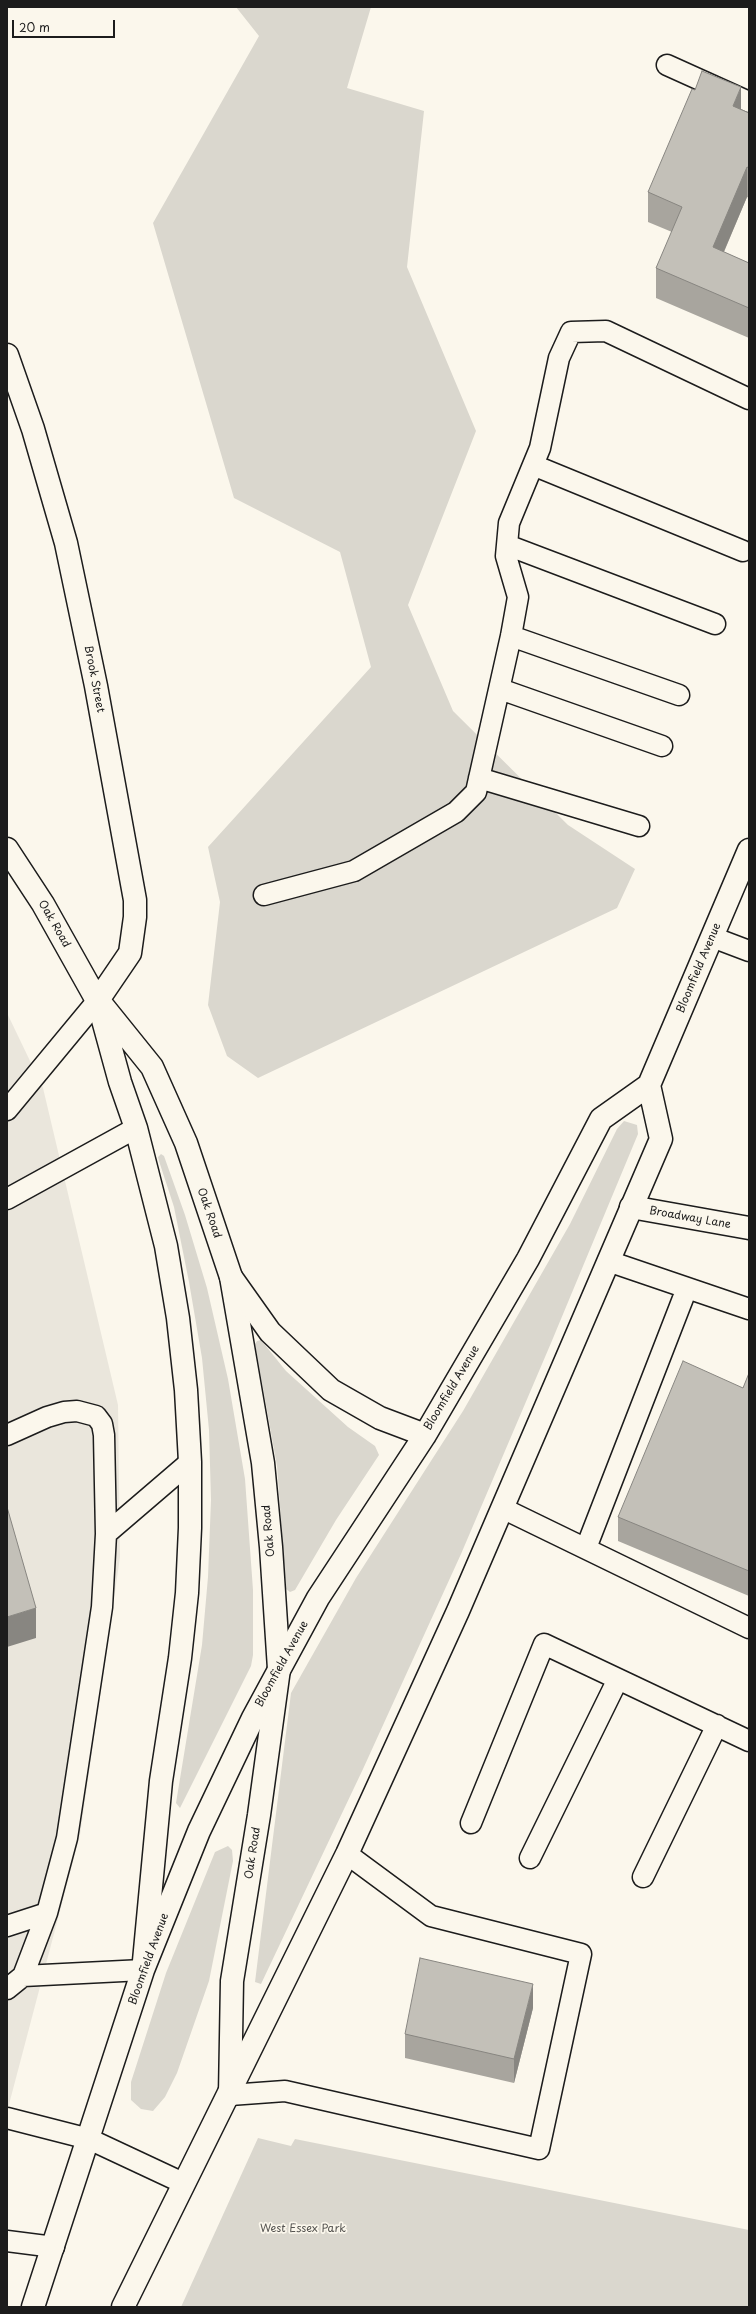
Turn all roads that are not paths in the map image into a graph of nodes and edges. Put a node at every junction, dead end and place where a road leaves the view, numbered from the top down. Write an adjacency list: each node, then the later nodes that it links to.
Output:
1 (667, 66): 2 (lane)
2 (749, 102)
3 (7, 355): 20 (main road, Brook Street)
4 (749, 399): 5 (lane)
5 (533, 465): 6 (lane); 7 (lane)
6 (507, 545): 8 (lane); 9 (lane)
7 (744, 551)
8 (716, 624)
9 (511, 636): 10 (lane); 11 (lane)
10 (500, 689): 12 (lane); 13 (lane)
11 (679, 695)
12 (662, 746)
13 (479, 778): 14 (lane); 17 (lane)
14 (639, 826)
15 (7, 849): 20 (main road, Oak Road)
16 (749, 850): 18 (main road, Bloomfield Avenue)
17 (264, 895)
18 (712, 937): 19 (lane); 21 (main road, Bloomfield Avenue)
19 (749, 951)
20 (98, 1000): 22 (lane); 23 (main road, Oak Road); 28 (main road, Oak Road)
21 (649, 1085): 25 (main road); 32 (main road, Bloomfield Avenue)
22 (7, 1110)
23 (136, 1128): 24 (lane); 33 (main road, Oak Road)
24 (7, 1199)
25 (631, 1207): 26 (main road, Broadway Lane); 27 (main road)
26 (749, 1228)
27 (608, 1261): 29 (lane); 34 (main road)
28 (231, 1277): 32 (main road); 38 (main road, Oak Road)
29 (687, 1288): 30 (lane); 36 (lane)
30 (749, 1309)
31 (7, 1435): 35 (lane)
32 (425, 1435): 38 (main road, Bloomfield Avenue)
33 (190, 1462): 35 (lane); 48 (main road, Oak Road)
34 (502, 1508): 36 (lane); 43 (main road)
35 (106, 1534): 46 (lane)
36 (586, 1548): 37 (lane)
37 (749, 1628)
38 (279, 1669): 48 (main road, Bloomfield Avenue); 51 (main road, Oak Road)
39 (618, 1679): 40 (lane); 42 (lane); 44 (lane)
40 (717, 1725): 41 (lane); 45 (lane)
41 (749, 1740)
42 (470, 1823)
43 (347, 1854): 51 (main road); 51 (lane)
44 (530, 1858)
45 (643, 1877)
46 (47, 1913): 47 (lane); 49 (lane)
47 (7, 1926)
48 (143, 1970): 49 (lane); 53 (main road, Bloomfield Avenue)
49 (23, 1976): 50 (lane)
50 (7, 1989)
51 (230, 2095): 54 (main road)
52 (7, 2118): 53 (lane)
53 (89, 2139): 54 (lane); 56 (main road, Bloomfield Avenue)
54 (183, 2183): 58 (main road)
55 (7, 2241): 56 (lane)
56 (54, 2248): 57 (main road, Bloomfield Avenue)
57 (33, 2307)
58 (123, 2307)

